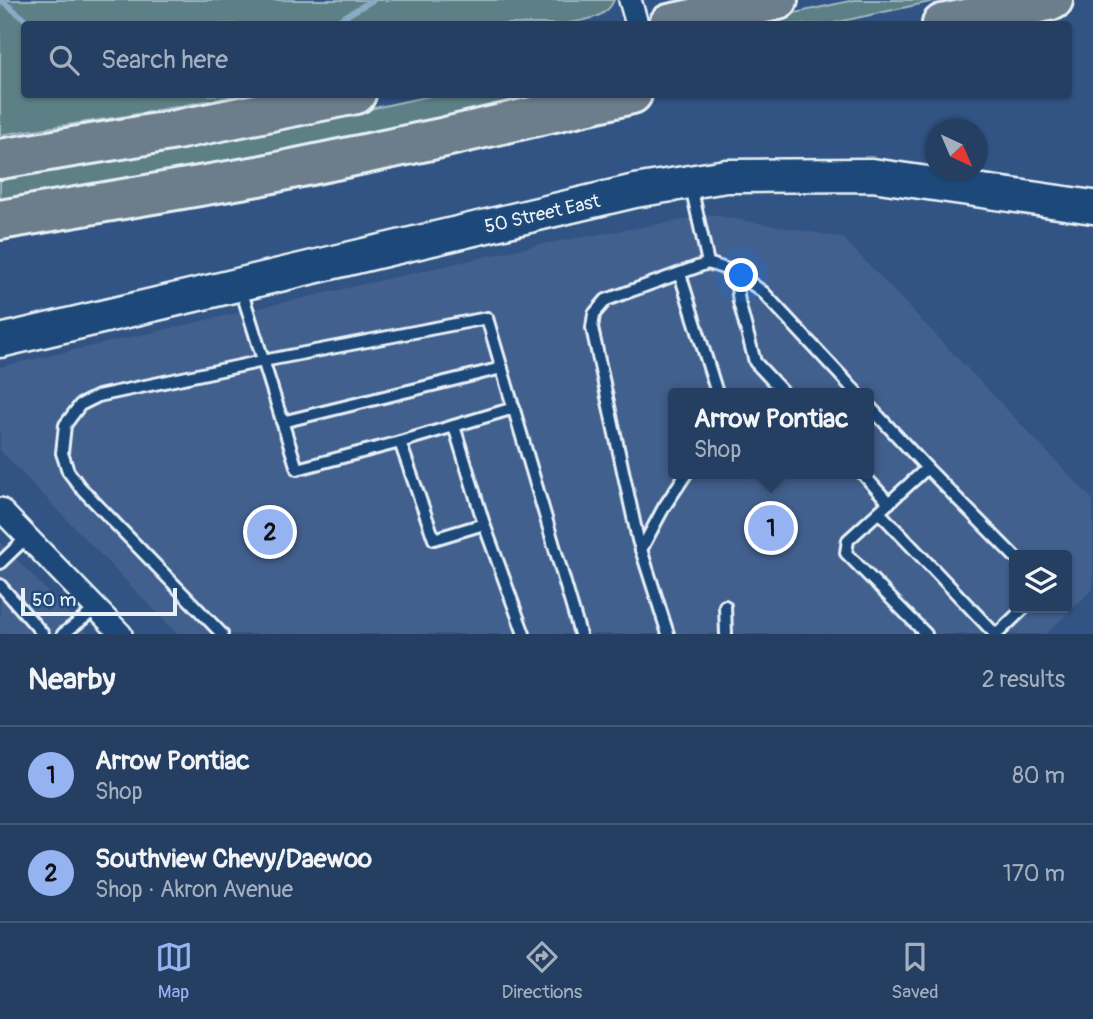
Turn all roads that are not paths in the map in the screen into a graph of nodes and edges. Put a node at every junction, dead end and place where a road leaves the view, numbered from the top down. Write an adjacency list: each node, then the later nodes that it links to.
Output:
1 (630, 0): 4 (street)
2 (778, 0): 5 (highway)
3 (1053, 0): 6 (highway)
4 (636, 21)
5 (683, 21)
6 (956, 21)
7 (336, 98): 9 (highway)
8 (615, 98): 12 (highway)
9 (0, 159)
10 (691, 182): 11 (street, 50 Street East); 13 (lane); 16 (street, 50 Street East)
11 (1093, 207)
12 (0, 221)
13 (708, 263): 14 (lane); 15 (lane)
14 (735, 272): 21 (lane); 22 (lane)
15 (680, 274): 20 (lane); 36 (lane)
16 (239, 284): 17 (street, 50 Street East); 18 (lane)
17 (0, 341)
18 (263, 361): 19 (lane); 25 (lane); 46 (lane)
19 (502, 368): 23 (lane); 25 (lane)
20 (715, 388)
21 (778, 388)
22 (853, 388)
23 (514, 408): 26 (lane); 48 (lane)
24 (874, 410): 28 (lane)
25 (282, 422): 27 (lane)
26 (454, 426): 27 (lane); 34 (lane)
27 (400, 442): 34 (lane)
28 (927, 468): 31 (lane); 37 (lane)
29 (683, 479): 36 (lane)
30 (867, 479): 31 (lane)
31 (889, 503): 33 (lane)
32 (0, 509): 35 (street)
33 (879, 512): 51 (lane); 52 (lane)
34 (484, 524): 47 (lane)
35 (27, 537): 38 (lane); 41 (street)
36 (641, 550): 49 (lane)
37 (1009, 551)
38 (0, 563)
39 (0, 585): 43 (lane)
40 (725, 606): 50 (lane)
41 (96, 608): 44 (lane); 45 (street)
42 (1019, 613): 52 (lane)
43 (43, 634)
44 (63, 634)
45 (121, 634)
46 (222, 634)
47 (524, 634)
48 (580, 634)
49 (667, 634)
50 (726, 634)
51 (926, 634)
52 (996, 634)

